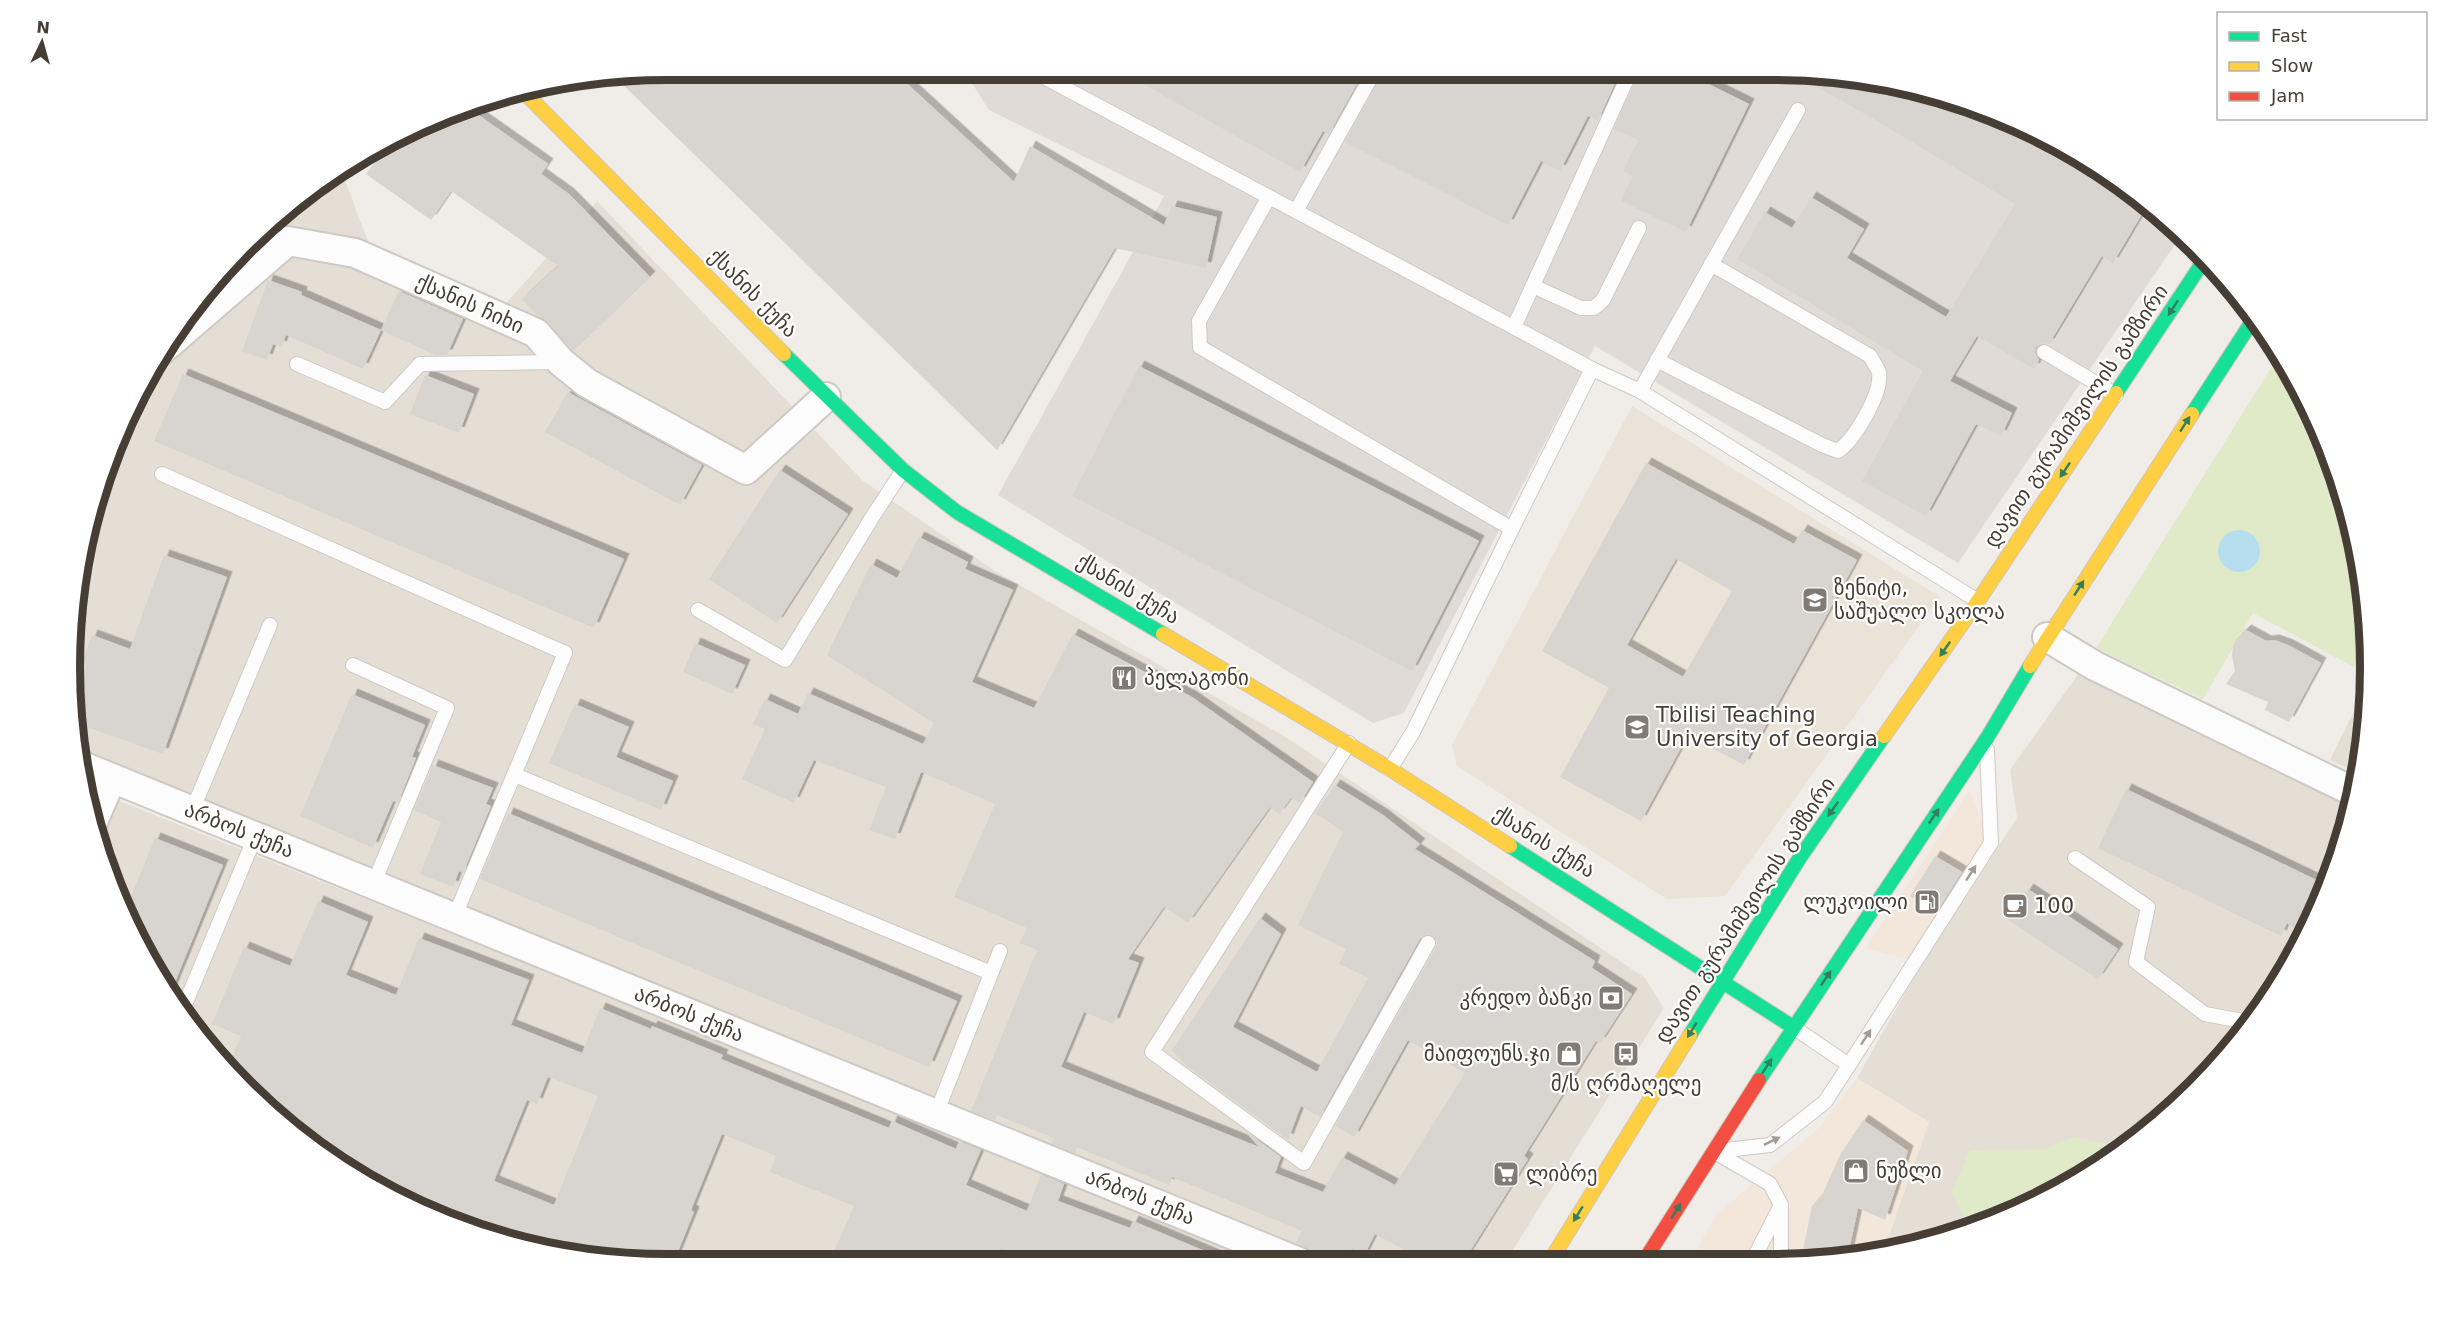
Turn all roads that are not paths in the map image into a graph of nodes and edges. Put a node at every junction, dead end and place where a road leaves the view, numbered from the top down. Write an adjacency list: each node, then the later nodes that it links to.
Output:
1 (1050, 80): 6 (lane)
2 (1369, 80): 7 (lane)
3 (1626, 80): 11 (lane)
4 (529, 97): 22 (main road, ქსანის ქუჩა)
5 (1798, 110): 9 (lane)
6 (1269, 197): 7 (lane); 25 (lane)
7 (1296, 211): 14 (lane)
8 (1639, 228): 11 (lane)
9 (1711, 264): 16 (lane); 16 (lane)
10 (2200, 266): 21 (main road, დავით გურამიშვილის გამზირი, one-way to 21)
11 (1533, 286): 14 (lane)
12 (2249, 326): 29 (main road, one-way to 12)
13 (189, 327): 17 (street, ქსანის ჩიხი)
14 (1514, 327): 19 (lane)
15 (2044, 352): 21 (lane)
16 (1657, 360): 20 (lane)
17 (561, 362): 18 (lane); 22 (street, ქსანის ჩიხი)
18 (297, 364)
19 (1592, 369): 20 (lane); 25 (lane)
20 (1640, 391): 26 (lane)
21 (2116, 395): 26 (main road, დავით გურამიშვილის გამზირი, one-way to 26)
22 (826, 397): 23 (main road, ქსანის ქუჩა)
23 (903, 470): 27 (lane); 32 (main road, ქსანის ქუჩა)
24 (162, 474): 35 (lane)
25 (1512, 529): 34 (lane)
26 (1978, 601): 47 (main road, დავით გურამიშვილის გამზირი, one-way to 47)
27 (698, 610)
28 (270, 625): 39 (lane)
29 (2047, 637): 31 (main road); 37 (street)
30 (353, 665): 42 (lane)
31 (1986, 738): 50 (main road, one-way to 31); 51 (lane, one-way to 31)
32 (1349, 743): 34 (main road, ქსანის ქუჩა); 44 (lane)
33 (89, 769): 36 (street, არბოს ქუჩა)
34 (1390, 769): 47 (main road, ქსანის ქუჩა)
35 (515, 775): 43 (lane); 46 (lane)
36 (111, 778): 38 (street); 39 (street, არბოს ქუჩა)
37 (2346, 788)
38 (98, 810)
39 (192, 811): 40 (street, არბოს ქუჩა)
40 (255, 837): 42 (street, არბოს ქუჩა); 48 (lane)
41 (2075, 858): 49 (lane)
42 (373, 885): 43 (street, არბოს ქუჩა)
43 (454, 918): 52 (street, არბოს ქუჩა)
44 (1428, 943)
45 (1000, 951): 46 (lane)
46 (991, 973): 52 (lane)
47 (1722, 980): 50 (main road, ქსანის ქუჩა); 56 (main road, დავით გურამიშვილის გამზირი, one-way to 56)
48 (186, 1003)
49 (2241, 1021)
50 (1793, 1027): 51 (lane); 53 (main road, one-way to 50)
51 (1849, 1065): 53 (lane, one-way to 51)
52 (936, 1114): 55 (street, არბოს ქუჩა)
53 (1715, 1152): 54 (lane); 57 (main road, one-way to 53)
54 (1781, 1206): 58 (lane); 59 (lane)
55 (1279, 1254)
56 (1554, 1254)
57 (1649, 1254)
58 (1756, 1254)
59 (1781, 1254)

